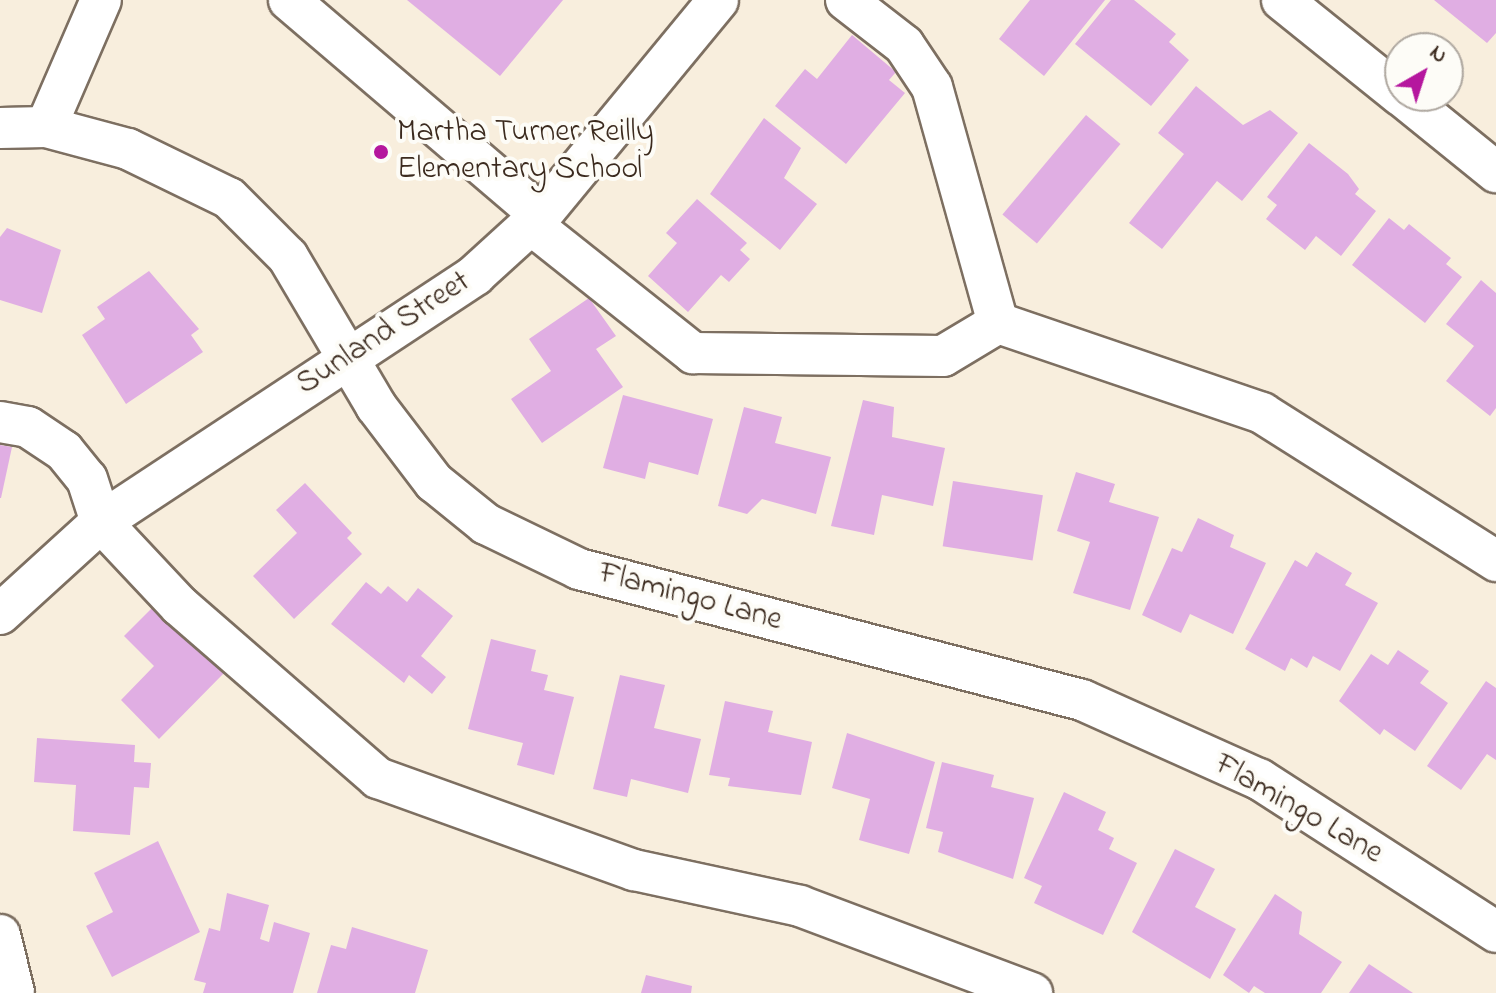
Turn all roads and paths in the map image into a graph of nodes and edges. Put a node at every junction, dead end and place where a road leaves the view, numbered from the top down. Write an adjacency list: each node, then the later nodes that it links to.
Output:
1 (101, 0): 8 (street)
2 (289, 0): 11 (street)
3 (718, 0): 11 (street, Sunland Street)
4 (846, 0): 12 (street)
5 (1282, 0): 6 (street)
6 (1384, 81)
7 (1422, 112): 10 (street)
8 (46, 127): 9 (street, Flamingo Lane); 13 (street, Flamingo Lane)
9 (0, 128)
10 (1496, 172)
11 (537, 220): 12 (street); 13 (street, Sunland Street)
12 (998, 323): 16 (street)
13 (353, 358): 15 (street, Sunland Street); 18 (street, Flamingo Lane)
14 (0, 422): 15 (street)
15 (101, 522): 17 (street, Sunland Street); 21 (street)
16 (1496, 561)
17 (0, 614)
18 (1496, 932)
19 (0, 935): 20 (street)
20 (14, 993)
21 (1032, 993)

